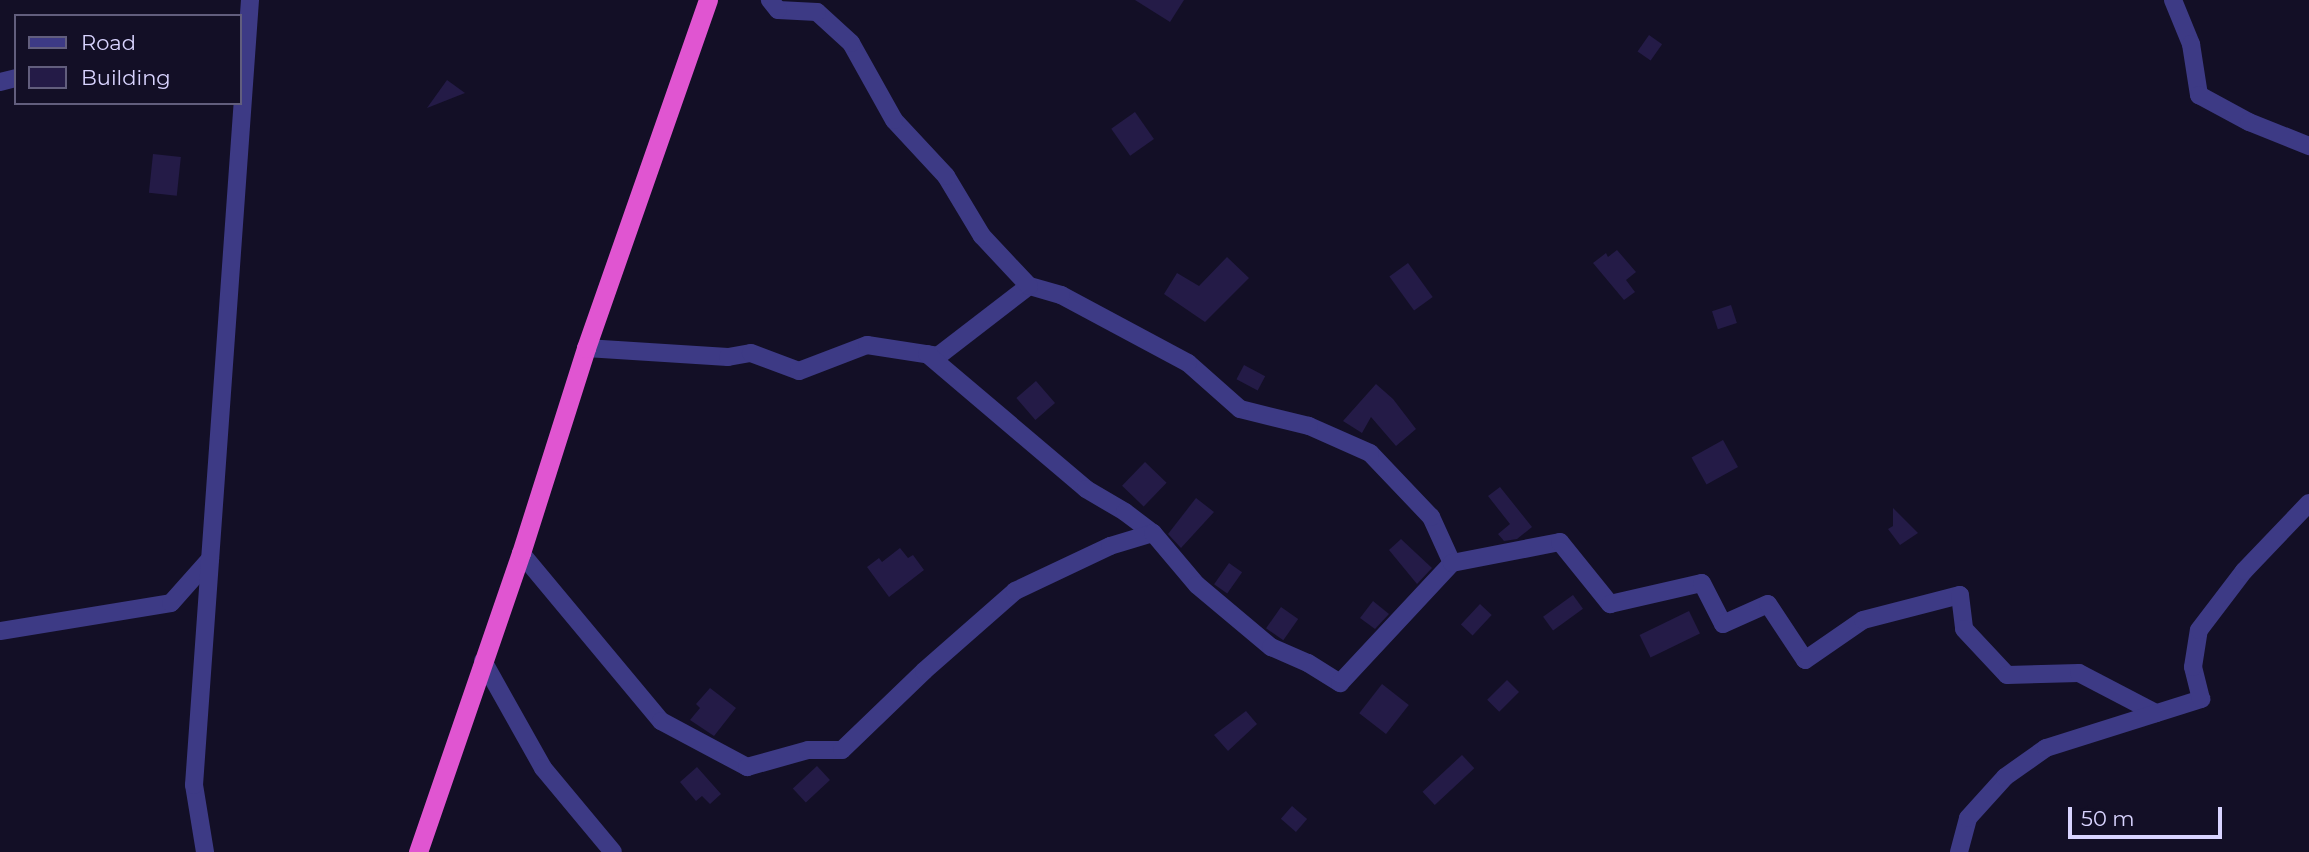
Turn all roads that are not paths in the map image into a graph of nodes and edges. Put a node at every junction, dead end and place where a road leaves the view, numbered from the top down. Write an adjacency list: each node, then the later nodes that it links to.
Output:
1 (250, 0): 5 (street)
2 (708, 0): 10 (highway)
3 (770, 0): 9 (street)
4 (2173, 0): 8 (street)
5 (244, 22): 6 (street)
6 (242, 54)
7 (239, 105): 15 (street)
8 (2309, 146)
9 (1029, 286): 11 (street); 16 (street)
10 (586, 348): 11 (street); 14 (highway)
11 (927, 354): 13 (street)
12 (2309, 503): 19 (street)
13 (1153, 533): 14 (street); 16 (street)
14 (521, 553): 18 (highway)
15 (210, 559): 17 (street); 20 (street)
16 (1452, 563): 19 (street)
17 (0, 631)
18 (483, 661): 21 (highway); 22 (street)
19 (2156, 713): 23 (street)
20 (205, 852)
21 (418, 852)
22 (613, 852)
23 (1959, 852)

